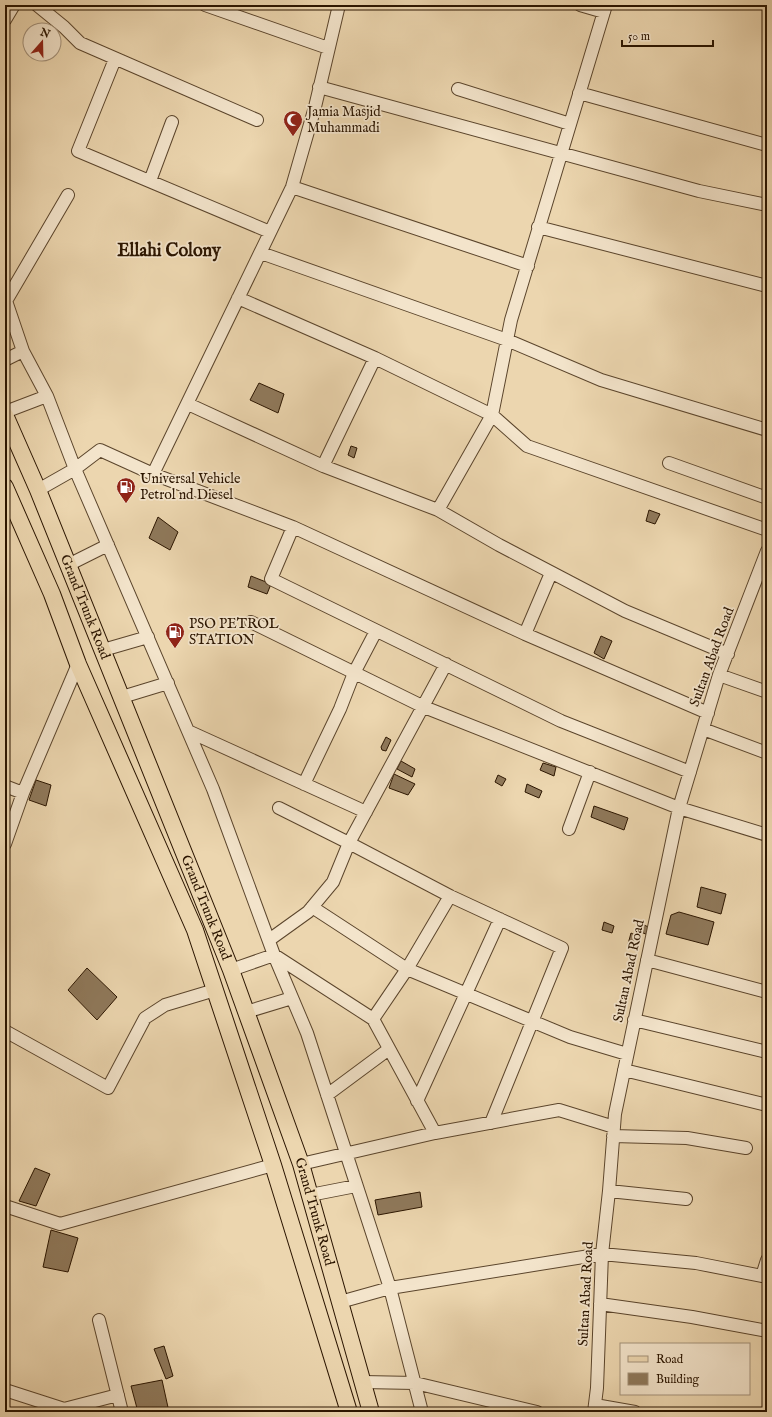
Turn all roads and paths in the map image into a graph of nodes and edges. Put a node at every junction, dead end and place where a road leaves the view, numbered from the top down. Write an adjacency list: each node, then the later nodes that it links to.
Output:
1 (14, 5): 7 (street)
2 (36, 5): 9 (street)
3 (205, 5): 8 (street)
4 (339, 5): 8 (street)
5 (580, 5): 6 (street)
6 (605, 8): 12 (street)
7 (5, 20)
8 (328, 48): 10 (street)
9 (115, 59): 13 (street); 18 (street)
10 (320, 86): 17 (street); 19 (street)
11 (458, 89): 15 (street)
12 (579, 93): 15 (street); 16 (street)
13 (257, 120)
14 (172, 122): 18 (street)
15 (570, 124): 17 (street)
16 (767, 145)
17 (560, 153): 21 (street); 22 (street)
18 (150, 181): 23 (street)
19 (292, 187): 23 (street); 25 (street)
20 (68, 195): 28 (street)
21 (767, 205)
22 (538, 227): 25 (street); 26 (street)
23 (270, 232): 24 (street)
24 (260, 252): 27 (street); 29 (street)
25 (528, 266): 29 (street)
26 (767, 286)
27 (238, 298): 31 (street); 34 (street)
28 (6, 299): 30 (street)
29 (507, 340): 37 (street); 38 (street)
30 (23, 351): 32 (street); 33 (street)
31 (375, 358): 37 (street); 40 (street)
32 (5, 360)
33 (47, 396): 35 (street); 41 (street)
34 (188, 404): 40 (street); 42 (street)
35 (5, 412)
36 (5, 415): 44 (main road, Grand Trunk Road)
37 (492, 415): 46 (street); 48 (street)
38 (767, 430)
39 (668, 463): 45 (street)
40 (323, 466): 46 (street)
41 (75, 469): 42 (street); 44 (street); 49 (street)
42 (153, 474): 47 (street)
43 (5, 487): 60 (main road, Grand Trunk Road)
44 (38, 490): 51 (main road, Grand Trunk Road)
45 (767, 498)
46 (438, 510): 52 (street)
47 (293, 528): 55 (street); 56 (street)
48 (767, 530)
49 (108, 545): 51 (street); 57 (street)
50 (767, 552): 53 (street, Sultan Abad Road)
51 (68, 565): 58 (main road, Grand Trunk Road)
52 (551, 573): 56 (street); 59 (street)
53 (762, 582): 59 (street, Sultan Abad Road)
54 (251, 622): 62 (street)
55 (376, 631): 61 (street); 62 (street)
56 (525, 634): 68 (street)
57 (148, 637): 58 (street); 64 (street)
58 (103, 650): 66 (main road, Grand Trunk Road)
59 (728, 654): 63 (street, Sultan Abad Road)
60 (78, 664): 76 (street); 92 (main road, Grand Trunk Road)
61 (446, 664): 67 (street); 73 (street)
62 (354, 673): 67 (street); 74 (street)
63 (719, 675): 65 (street); 68 (street, Sultan Abad Road)
64 (168, 683): 66 (street); 70 (street)
65 (767, 692)
66 (122, 697): 91 (main road, Grand Trunk Road)
67 (424, 707): 72 (street); 79 (street)
68 (708, 713): 69 (street, Sultan Abad Road)
69 (703, 729): 71 (street); 73 (street, Sultan Abad Road)
70 (188, 731): 74 (street); 87 (street)
71 (767, 753)
72 (590, 772): 78 (street); 80 (street)
73 (690, 772): 78 (street, Sultan Abad Road)
74 (304, 784): 79 (street)
75 (5, 786): 76 (street)
76 (23, 793): 83 (street)
77 (279, 808): 82 (street)
78 (679, 808): 81 (street); 89 (street, Sultan Abad Road)
79 (366, 812): 82 (street)
80 (569, 829)
81 (767, 835)
82 (349, 843): 84 (street); 85 (street)
83 (5, 844)
84 (450, 896): 86 (street); 90 (street)
85 (312, 907): 87 (street); 90 (street)
86 (500, 919): 94 (street); 99 (street)
87 (269, 940): 88 (street)
88 (274, 955): 91 (street); 95 (street); 97 (street)
89 (647, 960): 93 (street); 98 (street, Sultan Abad Road)
90 (407, 969): 94 (street); 97 (street)
91 (231, 970): 96 (main road, Grand Trunk Road)
92 (215, 990): 100 (main road, Grand Trunk Road); 101 (street)
93 (767, 992)
94 (467, 994): 99 (street); 107 (street)
95 (292, 998): 96 (street); 106 (street)
96 (247, 1015): 100 (main road); 114 (main road, Grand Trunk Road)
97 (373, 1019): 102 (street)
98 (634, 1020): 103 (street); 104 (street, Sultan Abad Road)
99 (532, 1021): 104 (street); 109 (street)
100 (226, 1024): 115 (main road, Grand Trunk Road)
101 (5, 1031)
102 (389, 1049): 106 (street); 107 (street)
103 (767, 1052)
104 (627, 1054): 105 (street, Sultan Abad Road)
105 (624, 1070): 108 (street); 110 (street, Sultan Abad Road)
106 (327, 1095): 113 (street)
107 (417, 1101): 111 (street)
108 (767, 1105)
109 (491, 1122): 110 (street); 111 (street)
110 (613, 1131): 112 (street); 117 (street, Sultan Abad Road)
111 (435, 1133): 113 (street)
112 (746, 1148)
113 (345, 1154): 114 (street); 116 (street)
114 (301, 1164): 118 (main road, Grand Trunk Road)
115 (273, 1165): 120 (street); 135 (main road, Grand Trunk Road)
116 (356, 1186): 118 (street); 124 (street)
117 (609, 1191): 119 (street); 121 (street, Sultan Abad Road)
118 (310, 1195): 125 (main road, Grand Trunk Road)
119 (686, 1199)
120 (5, 1206)
121 (602, 1254): 123 (street); 124 (street); 126 (street, Sultan Abad Road)
122 (767, 1260): 123 (street)
123 (765, 1276)
124 (390, 1288): 125 (street); 130 (street)
125 (340, 1302): 129 (main road, Grand Trunk Road)
126 (600, 1304): 128 (street); 133 (street, Sultan Abad Road)
127 (99, 1320): 132 (street)
128 (767, 1331)
129 (363, 1382): 130 (street); 136 (main road, Grand Trunk Road)
130 (415, 1383): 137 (street); 138 (street)
131 (5, 1390): 132 (street)
132 (118, 1395): 134 (street)
133 (594, 1409): 139 (street)
134 (122, 1412)
135 (349, 1412)
136 (371, 1412)
137 (422, 1412)
138 (537, 1412)
139 (635, 1412)

